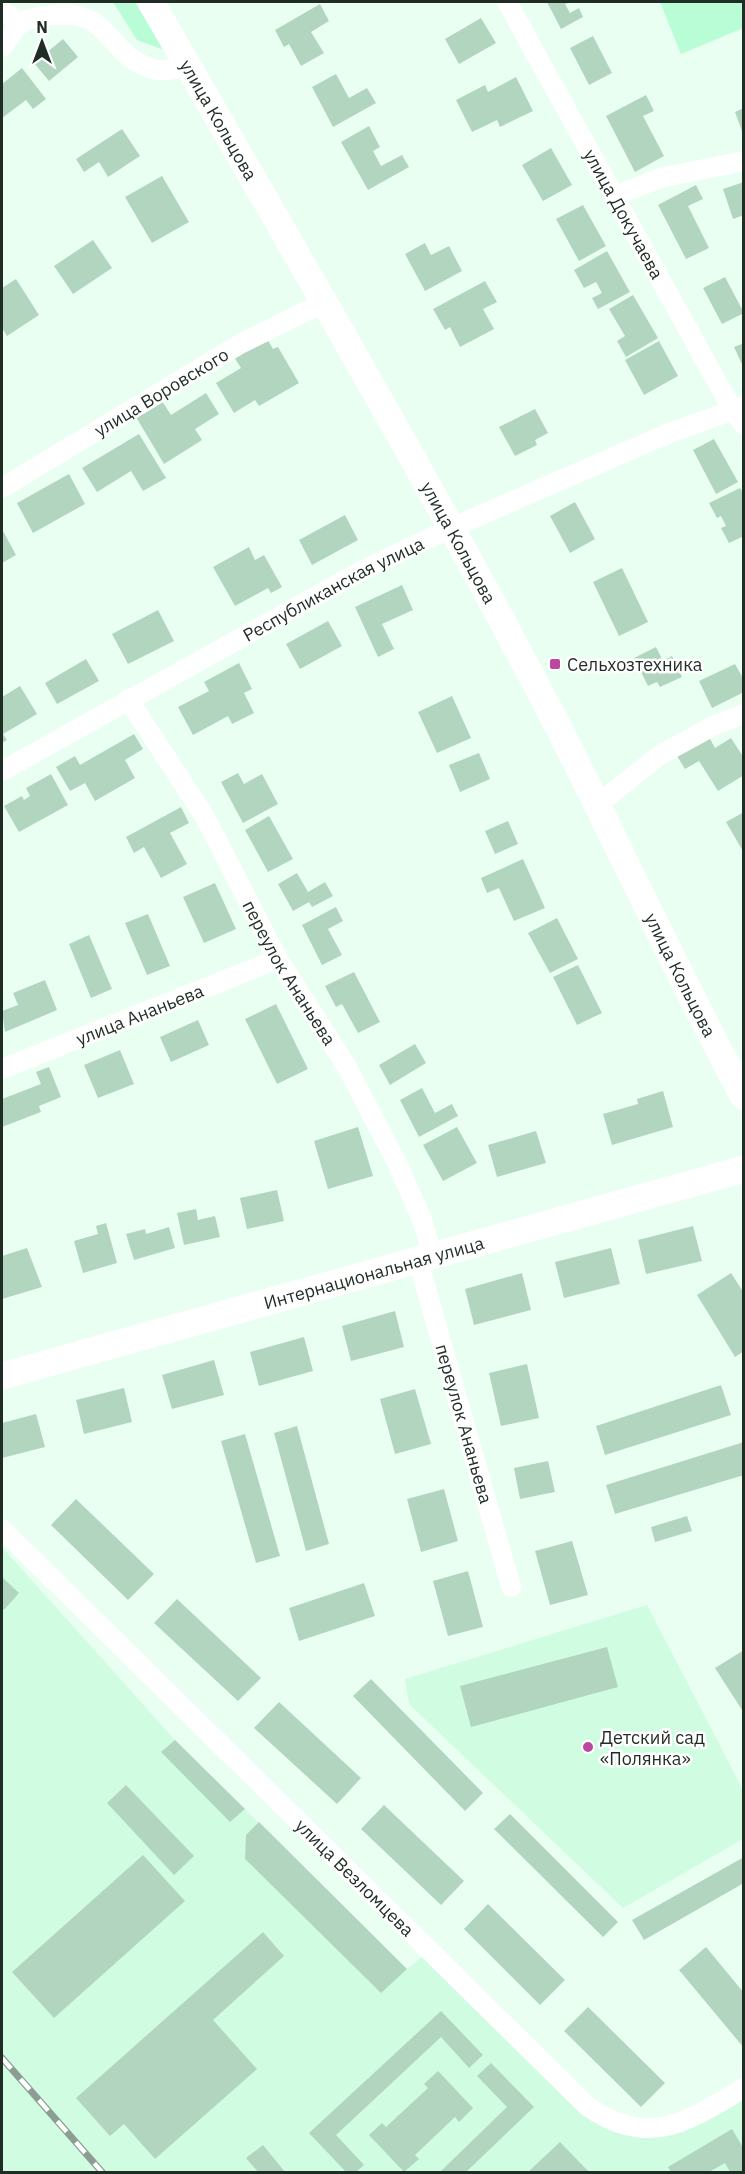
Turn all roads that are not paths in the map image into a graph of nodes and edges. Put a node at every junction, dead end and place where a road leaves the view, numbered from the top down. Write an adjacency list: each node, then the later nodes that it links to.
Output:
1 (151, 2): 6 (main road, улица Кольцова)
2 (507, 2): 8 (street, улица Докучаева)
3 (2, 10): 4 (street)
4 (22, 23): 5 (street); 6 (street)
5 (2, 47)
6 (188, 67): 9 (main road, улица Кольцова)
7 (744, 160): 8 (street)
8 (615, 196): 10 (street, улица Докучаева)
9 (325, 302): 11 (street, улица Воровского); 12 (main road, улица Кольцова)
10 (740, 413): 12 (street, Республиканская улица)
11 (2, 488)
12 (451, 528): 13 (street, Республиканская улица); 16 (main road, улица Кольцова)
13 (128, 699): 15 (street, Республиканская улица); 17 (street, переулок Ананьева)
14 (744, 714): 16 (street)
15 (2, 771)
16 (597, 805): 19 (main road, улица Кольцова)
17 (278, 959): 18 (street, улица Ананьева); 21 (street, переулок Ананьева)
18 (2, 1069)
19 (744, 1096)
20 (744, 1168): 21 (main road, Интернациональная улица)
21 (425, 1258): 22 (main road, Интернациональная улица); 24 (street, переулок Ананьева)
22 (2, 1376)
23 (2, 1529): 25 (street, улица Везломцева)
24 (511, 1587)
25 (744, 2088)

